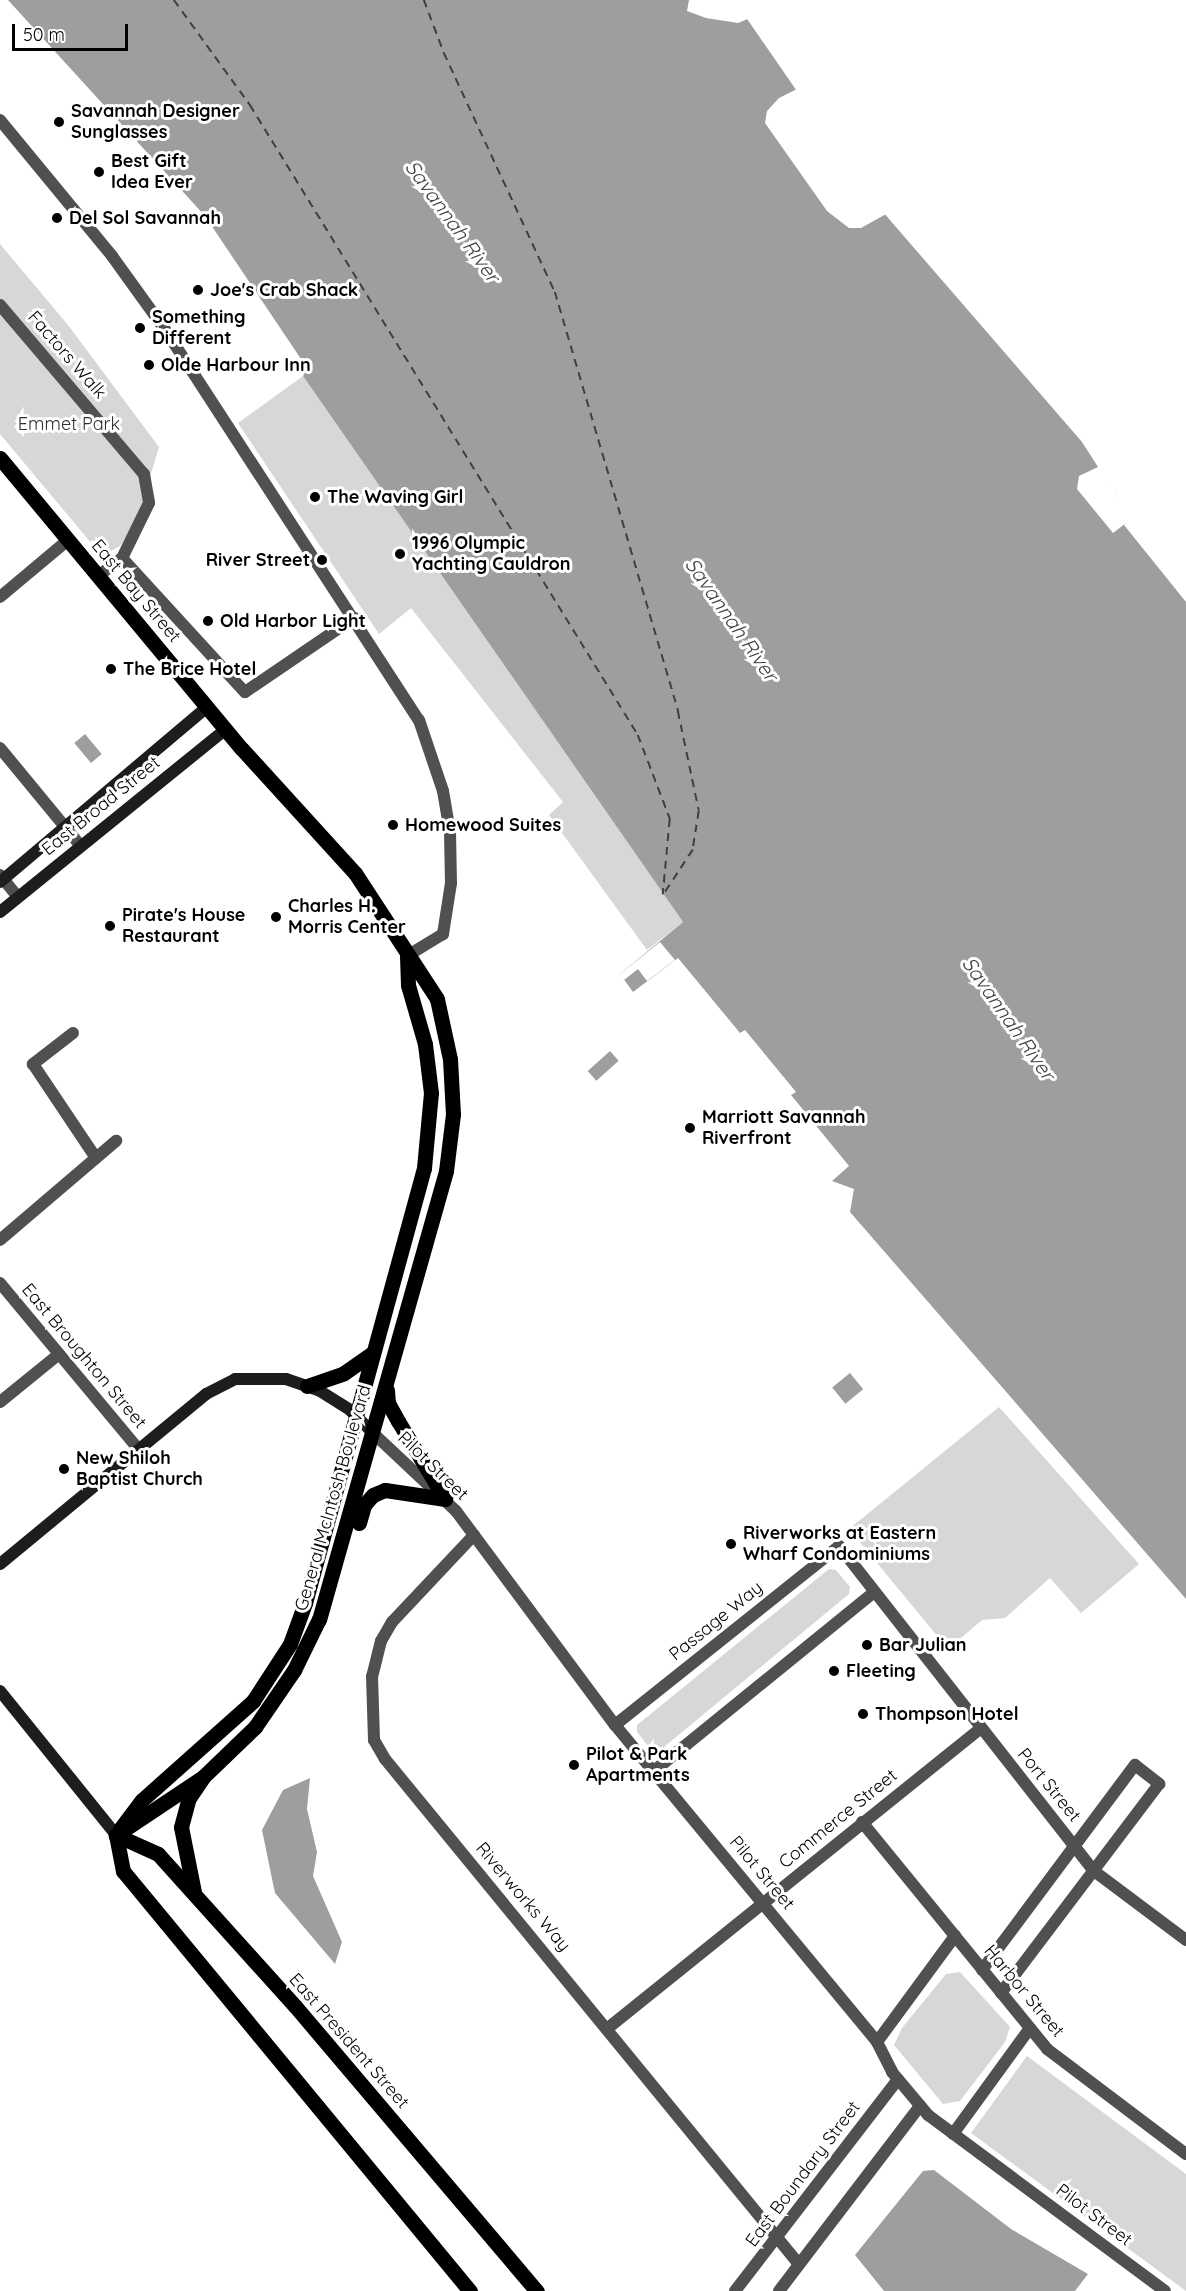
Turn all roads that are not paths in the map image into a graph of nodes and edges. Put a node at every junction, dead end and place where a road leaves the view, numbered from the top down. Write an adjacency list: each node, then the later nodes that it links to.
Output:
1 (0, 120): 8 (street)
2 (0, 305): 5 (street, Factors Walk)
3 (0, 458): 4 (main road, East Bay Street)
4 (68, 540): 6 (main road, East Bay Street); 7 (street)
5 (122, 558): 6 (street, Factors Walk); 8 (street)
6 (98, 576): 9 (main road, East Bay Street)
7 (0, 597)
8 (354, 618): 18 (street)
9 (207, 707): 10 (main road, East Bay Street); 13 (main road, East Broad Street)
10 (226, 729): 12 (main road, East Bay Street); 14 (main road, East Broad Street)
11 (0, 748): 13 (street)
12 (242, 749): 18 (main road, General McIntosh Boulevard)
13 (65, 827): 14 (street); 15 (main road, East Broad Street)
14 (80, 845): 16 (main road, East Broad Street)
15 (1, 878): 16 (street)
16 (18, 897): 17 (main road, East Broad Street)
17 (0, 912)
18 (407, 956): 24 (main road, General McIntosh Boulevard); 26 (main road, General McIntosh Boulevard)
19 (73, 1033): 21 (street)
20 (116, 1141): 21 (street)
21 (96, 1158): 22 (street)
22 (0, 1240)
23 (0, 1283): 25 (street, East Broughton Street)
24 (373, 1353): 27 (main road); 29 (main road, General McIntosh Boulevard)
25 (59, 1354): 28 (street); 31 (street, East Broughton Street)
26 (387, 1384): 30 (main road, General McIntosh Boulevard); 32 (main road)
27 (307, 1386): 29 (main road); 31 (main road)
28 (0, 1402)
29 (356, 1416): 30 (main road); 44 (main road, General McIntosh Boulevard)
30 (373, 1433): 32 (street, Pilot Street); 37 (main road, General McIntosh Boulevard)
31 (140, 1451): 35 (main road)
32 (445, 1499): 33 (street, Pilot Street); 37 (main road)
33 (474, 1535): 39 (street, Pilot Street); 53 (street, Riverworks Way)
34 (838, 1546): 36 (street, Port Street); 39 (street, Passage Way)
35 (0, 1564)
36 (874, 1592): 40 (street, Port Street); 41 (street)
37 (319, 1619): 42 (main road, General McIntosh Boulevard)
38 (0, 1691): 44 (main road, East President Street)
39 (615, 1725): 41 (street, Pilot Street)
40 (980, 1729): 43 (street, Commerce Street); 45 (street, Port Street)
41 (654, 1771): 48 (street, Pilot Street)
42 (203, 1777): 44 (main road, General McIntosh Boulevard); 47 (main road)
43 (862, 1822): 48 (street, Commerce Street); 49 (street, Harbor Street)
44 (116, 1835): 47 (main road, East President Street); 62 (main road, East President Street)
45 (1075, 1846): 46 (street, Port Street); 46 (street); 51 (street)
46 (1094, 1871): 50 (street, Port Street); 52 (street)
47 (195, 1896): 63 (main road, East President Street)
48 (763, 1903): 53 (street, Commerce Street); 55 (street, Pilot Street)
49 (955, 1936): 51 (street, Harbor Street); 55 (street)
50 (1186, 1940)
51 (982, 1970): 52 (street, Harbor Street)
52 (1002, 1993): 54 (street, Harbor Street)
53 (608, 2028): 60 (street, Riverworks Way)
54 (1030, 2028): 58 (street); 59 (street, Harbor Street)
55 (877, 2042): 56 (street, Pilot Street)
56 (898, 2079): 57 (street, Pilot Street); 60 (street, East Boundary Street)
57 (920, 2106): 58 (street, Pilot Street); 61 (street)
58 (953, 2134): 66 (street, Pilot Street)
59 (1186, 2154)
60 (777, 2239): 61 (street, Riverworks Way); 64 (street, East Boundary Street)
61 (798, 2263): 65 (street)
62 (470, 2291)
63 (537, 2291)
64 (735, 2291)
65 (779, 2291)
66 (1165, 2291)

